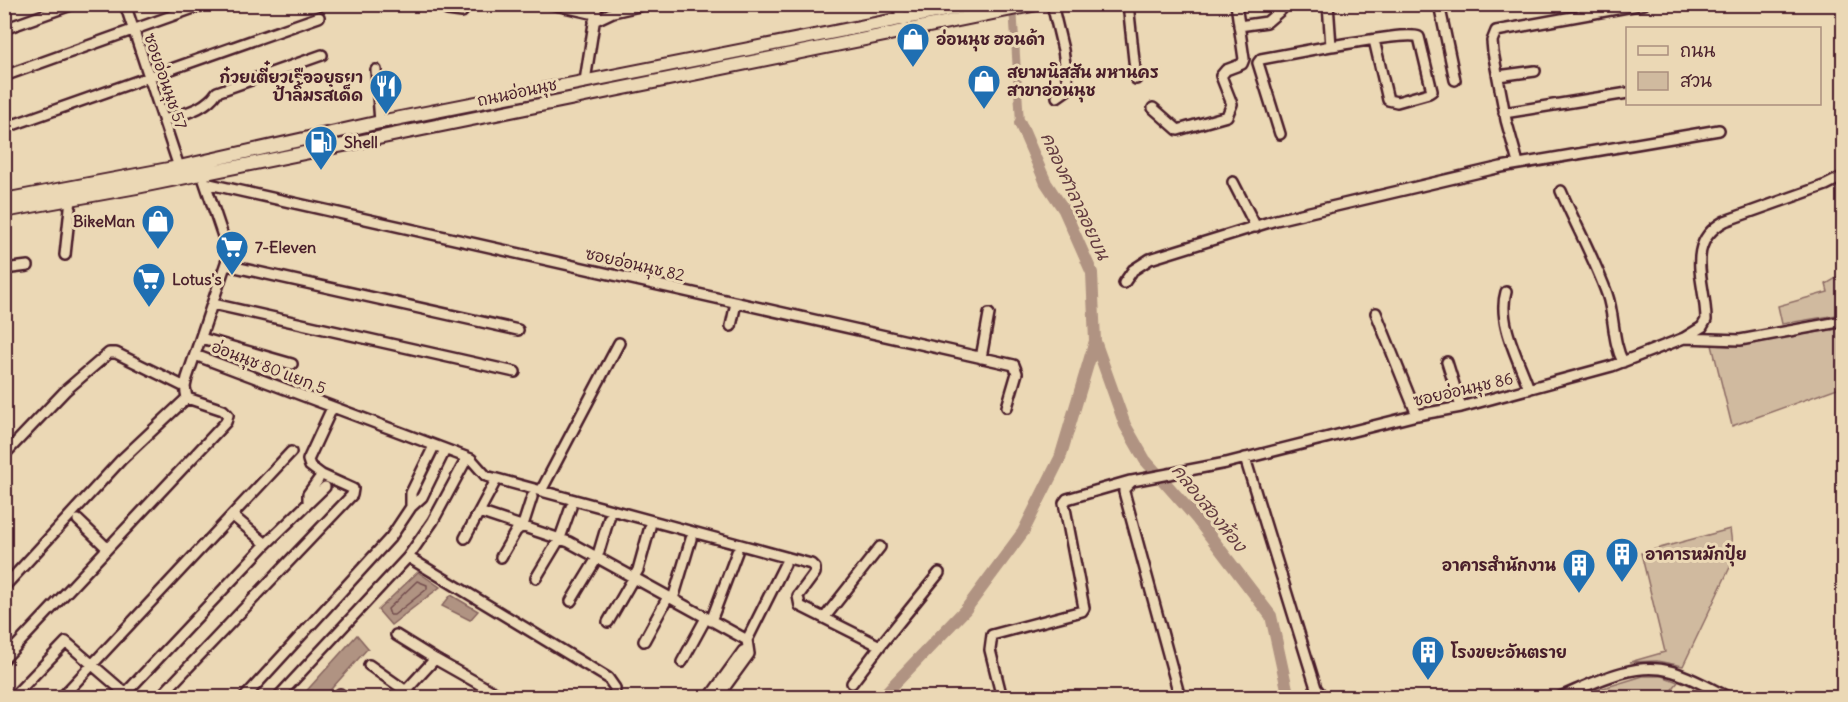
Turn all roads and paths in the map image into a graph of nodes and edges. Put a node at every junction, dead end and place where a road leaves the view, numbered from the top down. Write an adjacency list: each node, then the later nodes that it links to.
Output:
1 (74, 4): 17 (street)
2 (125, 4): 25 (street, ซอยอ่อนนุช 57)
3 (205, 4): 25 (street)
4 (468, 4): 19 (street)
5 (551, 4): 20 (street)
6 (648, 4): 20 (street)
7 (898, 4): 22 (street)
8 (976, 4): 16 (main road, ถนนอ่อนนุช)
9 (1052, 4): 39 (street)
10 (1128, 4): 34 (street)
11 (1236, 4): 23 (street)
12 (1328, 4): 27 (street)
13 (1439, 4): 35 (street)
14 (1644, 4): 32 (street)
15 (1035, 5): 40 (main road, ถนนอ่อนนุช)
16 (954, 7): 22 (main road, ถนนอ่อนนุช)
17 (47, 9): 24 (street)
18 (1282, 9): 23 (street)
19 (447, 10)
20 (596, 13): 36 (street)
21 (319, 17): 33 (street)
22 (902, 20): 36 (main road, ถนนอ่อนนุช)
23 (1239, 26): 42 (street)
24 (4, 29)
25 (134, 32): 31 (street); 33 (street, ซอยอ่อนนุช 57)
26 (1374, 40): 26 (street); 27 (street)
27 (1331, 46): 48 (street)
28 (322, 55): 44 (street)
29 (376, 70): 45 (street)
30 (1535, 71): 32 (street)
31 (4, 76)
32 (1497, 76): 43 (street)
33 (149, 77): 44 (street, ซอยอ่อนนุช 57); 46 (street)
34 (1136, 79)
35 (1455, 80)
36 (585, 81): 37 (main road, ถนนอ่อนนุช)
37 (543, 90): 40 (main road); 45 (main road, ถนนอ่อนนุช)
38 (1626, 93): 43 (street)
39 (1057, 97)
40 (545, 102): 52 (main road, ถนนอ่อนนุช)
41 (4, 107): 46 (street)
42 (1153, 108)
43 (1504, 113): 49 (street)
44 (164, 120): 50 (street, ซอยอ่อนนุช 57)
45 (380, 122): 50 (main road, ถนนอ่อนนุช)
46 (7, 127)
47 (1719, 130): 49 (street)
48 (1280, 134)
49 (1518, 163): 58 (street)
50 (179, 167): 56 (main road, ถนนอ่อนนุช)
51 (1844, 176): 69 (street)
52 (204, 178): 55 (main road, ถนนอ่อนนุช); 60 (street); 65 (street, ซอยอ่อนนุช 82)
53 (1233, 182): 58 (street)
54 (1561, 191): 80 (street)
55 (71, 198): 57 (main road, ถนนอ่อนนุช); 59 (street)
56 (4, 200)
57 (4, 211)
58 (1256, 226): 63 (street)
59 (65, 255)
60 (226, 265): 66 (street); 72 (street)
61 (28, 266): 62 (street)
62 (4, 269)
63 (1124, 283)
64 (1506, 291): 84 (street)
65 (736, 303): 71 (street); 78 (street, ซอยอ่อนนุช 82)
66 (213, 304): 73 (street); 82 (street)
67 (989, 314): 78 (street)
68 (1376, 314): 89 (street)
69 (1706, 320): 74 (street, ซอยอ่อนนุช 86); 75 (street)
70 (1844, 321): 75 (street, ซอยอ่อนนุช 86)
71 (731, 326)
72 (518, 330)
73 (201, 338): 77 (street); 81 (street)
74 (1684, 338): 75 (street, ซอยอ่อนนุช 86); 80 (street, ซอยอ่อนนุช 86)
75 (1715, 338)
76 (618, 343): 99 (street)
77 (195, 355): 83 (street); 88 (street, อ่อนนุช 80 แยก 5)
78 (981, 358): 87 (street, ซอยอ่อนนุช 82)
79 (1447, 362): 86 (street)
80 (1623, 362): 84 (street, ซอยอ่อนนุช 86)
81 (292, 364)
82 (514, 372)
83 (185, 387): 85 (street); 93 (street)
84 (1529, 389): 86 (street, ซอยอ่อนนุช 86)
85 (187, 398): 114 (street); 123 (street)
86 (1461, 406): 89 (street, ซอยอ่อนนุช 86)
87 (1007, 407)
88 (332, 408): 90 (street, อ่อนนุช 80 แยก 5); 96 (street)
89 (1417, 415): 95 (street, ซอยอ่อนนุช 86)
90 (434, 446): 91 (street, อ่อนนุช 80 แยก 5); 101 (street)
91 (445, 450): 94 (street, อ่อนนุช 80 แยก 5); 101 (street)
92 (291, 452): 104 (street)
93 (4, 455)
94 (467, 458): 99 (street); 116 (street)
95 (1245, 458): 97 (street, ซอยอ่อนนุช 86); 141 (street)
96 (324, 480): 112 (street); 144 (street)
97 (1132, 481): 152 (street, ซอยอ่อนนุช 86); 153 (street)
98 (495, 482): 103 (street)
99 (541, 491): 126 (street)
100 (532, 497): 107 (street)
101 (411, 507): 145 (street)
102 (571, 507): 110 (street)
103 (479, 512): 107 (street); 109 (street)
104 (232, 515): 112 (street); 136 (street)
105 (609, 518): 118 (street)
106 (78, 520): 114 (street)
107 (523, 525): 110 (street); 117 (street)
108 (650, 527): 122 (street)
109 (465, 538)
110 (560, 538): 118 (street); 121 (street)
111 (691, 539): 124 (street)
112 (266, 544): 140 (street)
113 (880, 547): 126 (street)
114 (107, 548): 133 (street)
115 (737, 552): 127 (street)
116 (408, 557): 146 (street); 149 (street)
117 (501, 557)
118 (597, 558): 122 (street); 125 (street)
119 (785, 564): 131 (street)
120 (939, 573): 132 (street)
121 (536, 578)
122 (633, 578): 124 (street); 128 (street)
123 (4, 587)
124 (671, 598): 127 (street); 130 (street)
125 (571, 601)
126 (825, 617): 132 (street)
127 (709, 619): 131 (street); 135 (street)
128 (608, 622)
129 (396, 635): 134 (street)
130 (644, 641)
131 (748, 645): 150 (street); 151 (street)
132 (880, 646): 138 (street)
133 (4, 658)
134 (435, 659): 139 (street); 148 (street)
135 (682, 663)
136 (92, 664): 140 (street); 142 (street); 143 (street)
137 (369, 665): 139 (street)
138 (852, 683)
139 (402, 694): 147 (street)
140 (123, 695)
141 (1325, 697)
142 (12, 698)
143 (61, 698)
144 (159, 698)
145 (244, 698)
146 (277, 698)
147 (416, 698)
148 (504, 698)
149 (614, 698)
150 (709, 698)
151 (717, 698)
152 (1002, 698)
153 (1180, 698)
154 (1558, 698): 155 (street)
155 (1730, 698)

